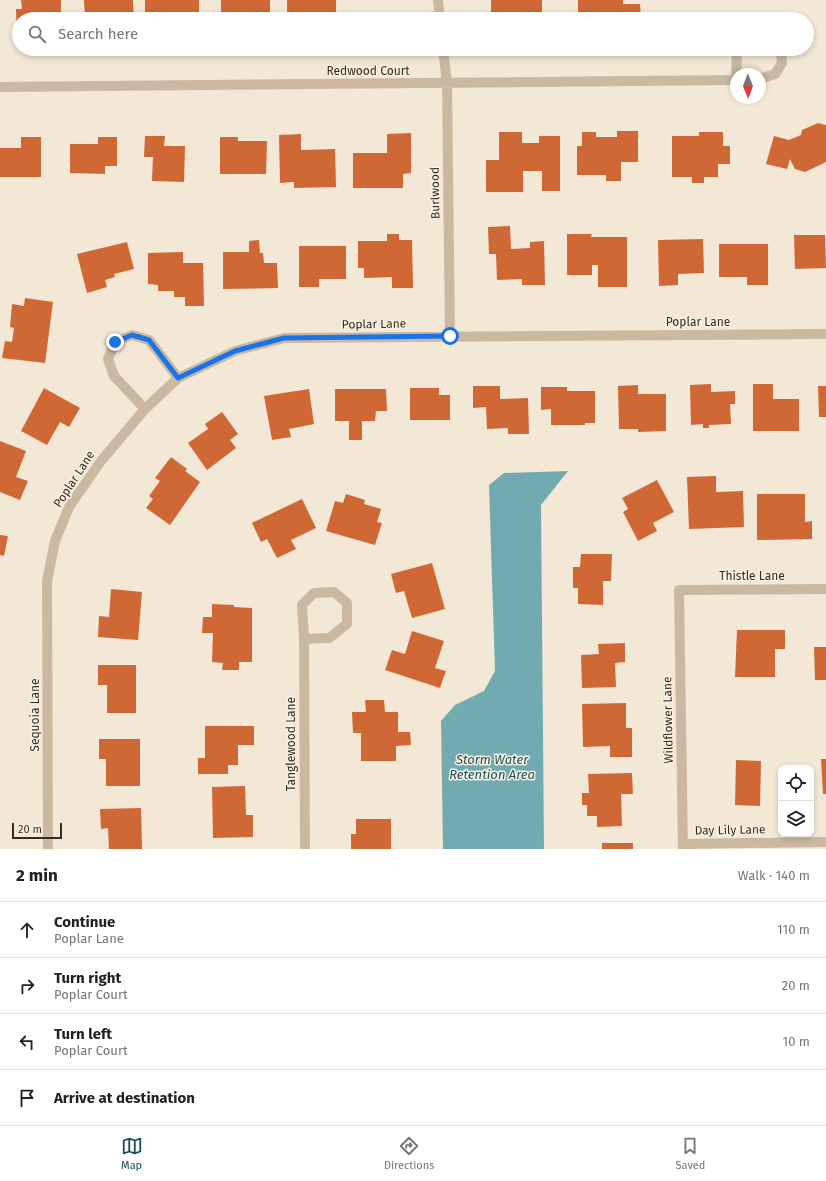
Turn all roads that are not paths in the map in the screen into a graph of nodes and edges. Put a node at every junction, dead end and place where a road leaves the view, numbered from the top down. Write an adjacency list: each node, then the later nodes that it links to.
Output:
1 (438, 0): 2 (street)
2 (439, 12)
3 (444, 56): 9 (street, Burlwood)
4 (737, 56): 6 (street, Redwood Court)
5 (782, 56): 7 (street)
6 (736, 68)
7 (766, 77)
8 (730, 80): 9 (street, Redwood Court)
9 (447, 83): 10 (street, Redwood Court); 12 (street, Burlwood)
10 (0, 87)
11 (826, 334): 12 (street, Poplar Lane)
12 (450, 336): 13 (street, Poplar Lane)
13 (178, 378): 14 (street, Poplar Lane); 14 (street)
14 (145, 409): 15 (street, Poplar Lane)
15 (47, 581): 21 (street, Sequoia Lane)
16 (826, 589): 17 (street, Thistle Lane)
17 (679, 590): 20 (street, Wildflower Lane)
18 (304, 639): 18 (street, Tanglewood Lane); 22 (street, Tanglewood Lane)
19 (826, 842): 20 (street, Day Lily Lane)
20 (683, 846)
21 (48, 849)
22 (305, 849)

